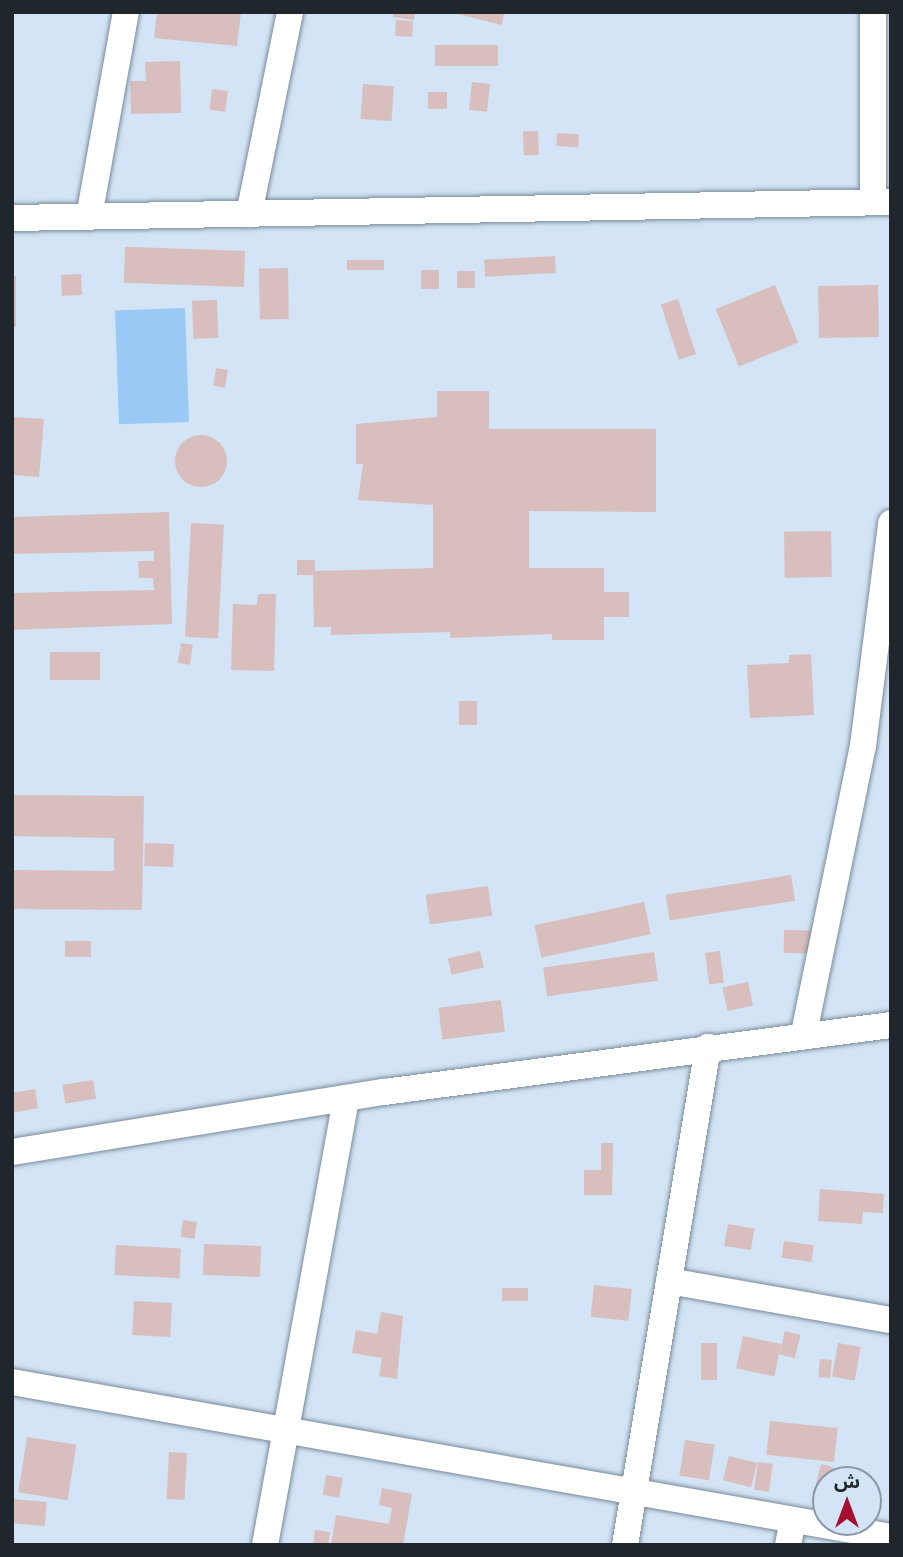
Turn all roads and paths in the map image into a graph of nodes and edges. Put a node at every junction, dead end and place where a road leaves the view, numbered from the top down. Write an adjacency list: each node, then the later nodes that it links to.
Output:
1 (127, 12): 6 (street)
2 (290, 12): 5 (street)
3 (873, 12): 4 (street)
4 (882, 202): 5 (street)
5 (250, 214): 6 (street)
6 (89, 217): 7 (street)
7 (12, 218)
8 (891, 523): 10 (street)
9 (891, 1026): 10 (street)
10 (804, 1033): 11 (street)
11 (708, 1047): 12 (street); 14 (street)
12 (346, 1098): 13 (street); 17 (street)
13 (12, 1152)
14 (669, 1281): 15 (street); 18 (street)
15 (891, 1320)
16 (12, 1382): 17 (street)
17 (288, 1431): 18 (street); 21 (street)
18 (634, 1492): 19 (street); 22 (street)
19 (790, 1532): 20 (street)
20 (891, 1537)
21 (265, 1545)
22 (625, 1545)

